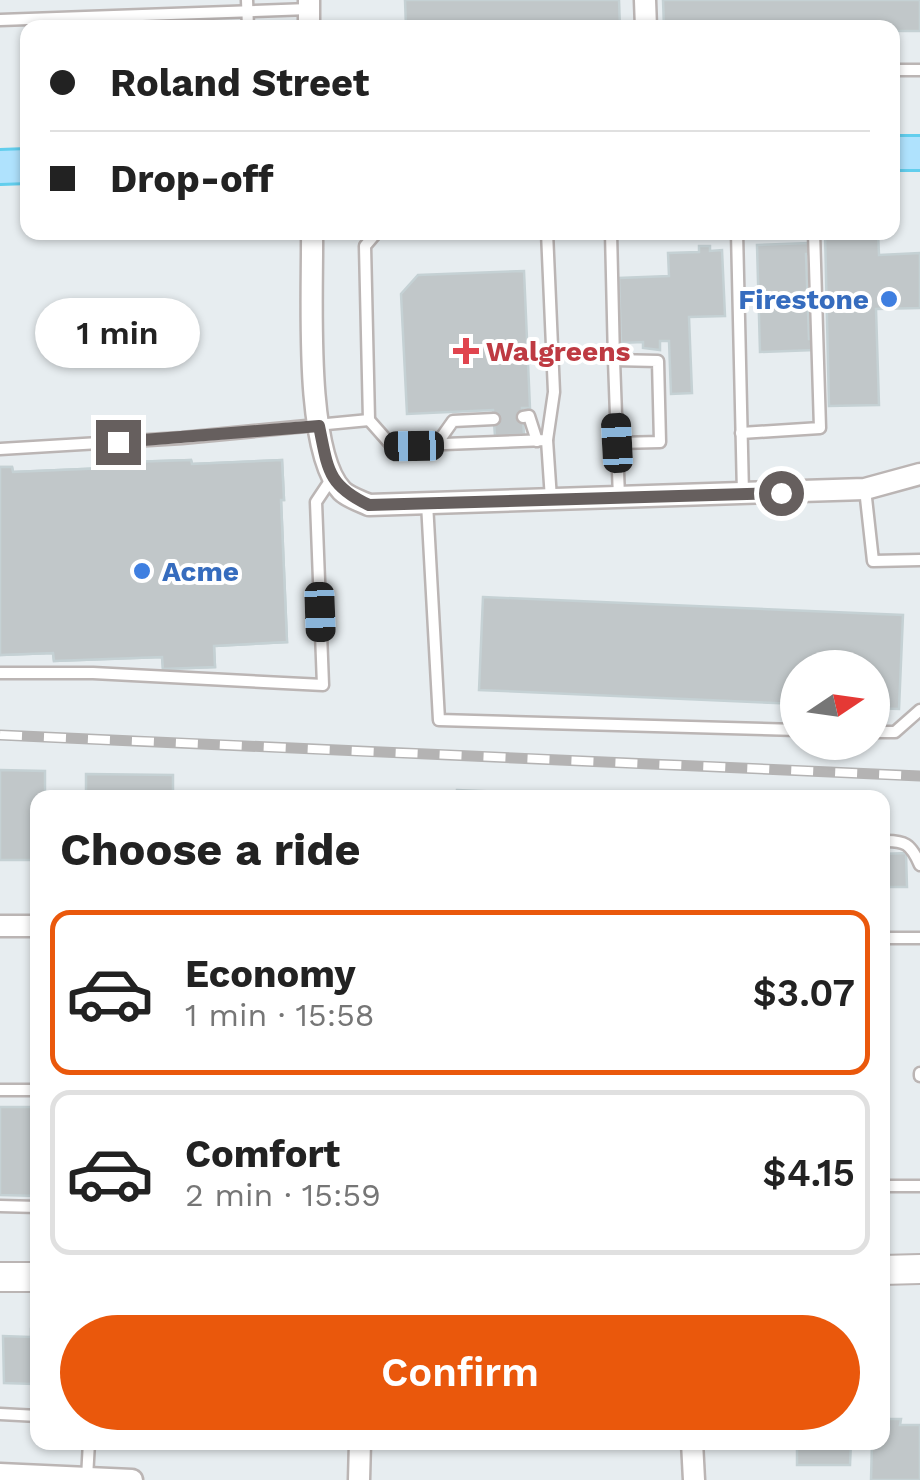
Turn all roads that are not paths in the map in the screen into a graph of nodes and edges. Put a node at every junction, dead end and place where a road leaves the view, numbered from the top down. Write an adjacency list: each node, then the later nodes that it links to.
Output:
1 (248, 6): 2 (lane); 3 (lane)
2 (227, 12): 4 (lane); 9 (lane)
3 (309, 12)
4 (175, 14): 5 (lane); 8 (lane)
5 (152, 15): 6 (lane); 7 (lane)
6 (78, 20)
7 (152, 20)
8 (175, 20)
9 (224, 20)
10 (312, 240): 20 (street)
11 (370, 240): 19 (lane)
12 (547, 240): 22 (lane)
13 (611, 240): 16 (lane)
14 (737, 240): 21 (lane)
15 (814, 240): 21 (lane)
16 (614, 360): 23 (lane); 23 (lane)
17 (522, 417): 22 (lane)
18 (494, 418): 24 (lane)
19 (369, 420): 20 (lane); 24 (lane)
20 (319, 426): 25 (lane); 27 (street)
21 (741, 432): 29 (lane)
22 (542, 441): 24 (lane); 31 (lane)
23 (617, 443): 30 (lane)
24 (436, 445)
25 (0, 449)
26 (920, 474): 28 (street)
27 (332, 478): 32 (street); 34 (lane)
28 (864, 489): 29 (street); 33 (lane)
29 (743, 494): 30 (street)
30 (620, 498): 31 (street)
31 (551, 500): 32 (street)
32 (427, 504): 36 (lane)
33 (920, 560)
34 (0, 673)
35 (920, 710): 37 (lane)
36 (780, 729)
37 (890, 732)
38 (890, 841): 39 (lane)
39 (920, 865)
40 (0, 926): 41 (street)
41 (30, 926)
42 (890, 938): 43 (lane)
43 (920, 938)
44 (0, 1090): 45 (lane)
45 (30, 1090)
46 (890, 1186): 47 (lane)
47 (920, 1186)
48 (0, 1206): 49 (lane)
49 (30, 1207)
50 (920, 1269): 51 (street)
51 (890, 1270)
52 (0, 1277): 53 (street)
53 (30, 1277)
54 (0, 1414): 55 (lane)
55 (30, 1416)
56 (88, 1450): 60 (lane)
57 (360, 1450): 62 (street)
58 (692, 1450): 63 (street)
59 (0, 1474): 60 (street)
60 (87, 1478): 61 (street)
61 (132, 1480)
62 (359, 1480)
63 (694, 1480)

